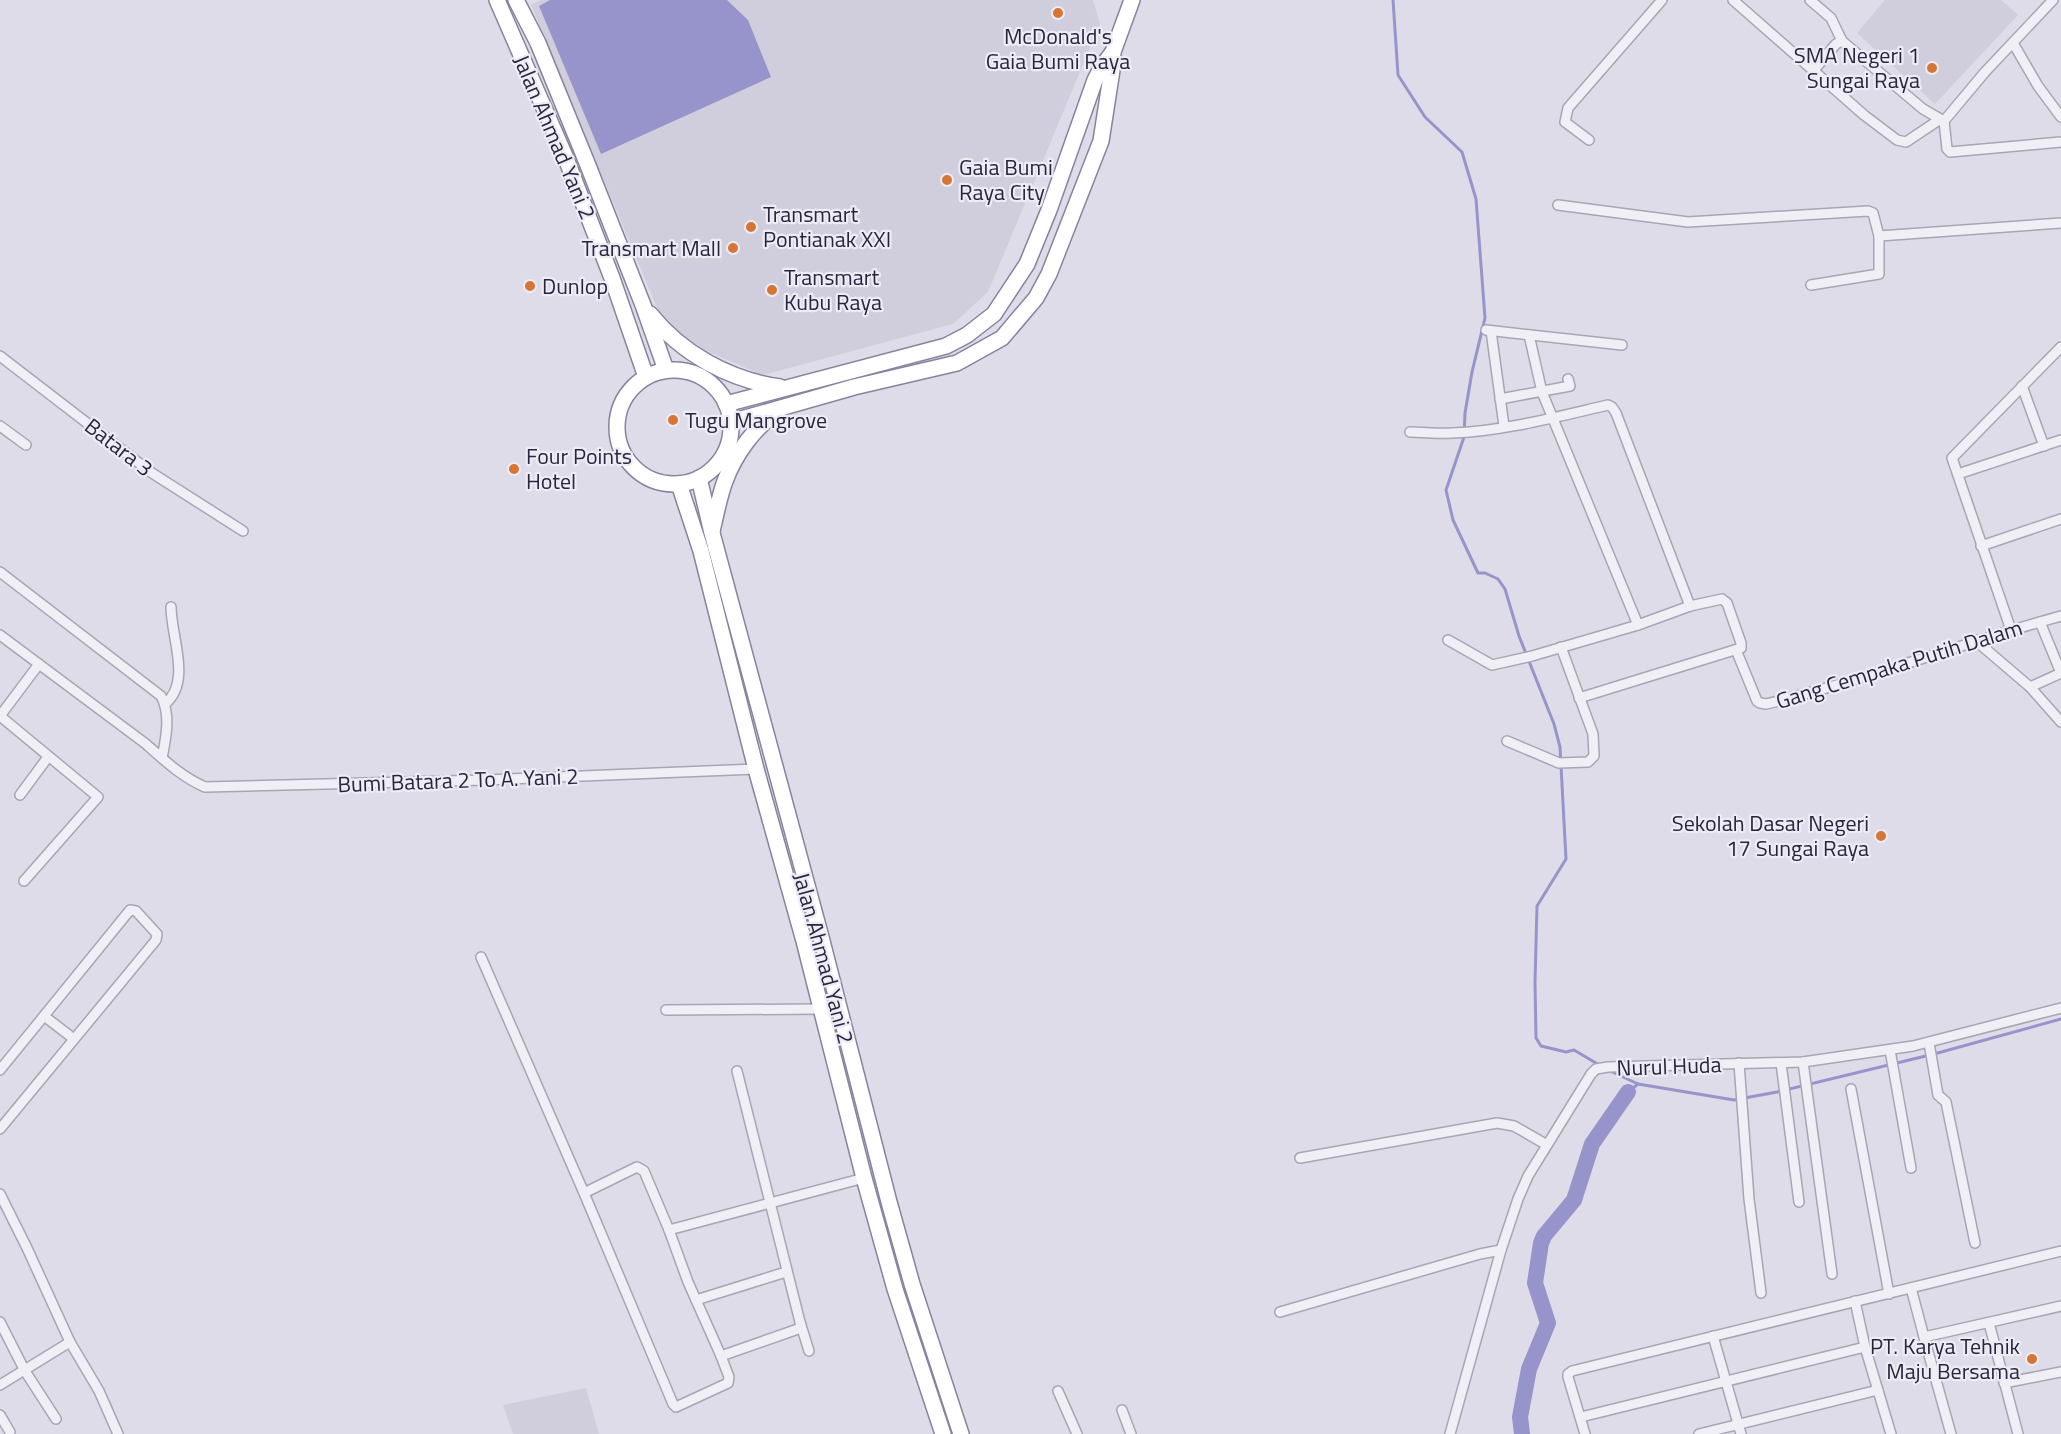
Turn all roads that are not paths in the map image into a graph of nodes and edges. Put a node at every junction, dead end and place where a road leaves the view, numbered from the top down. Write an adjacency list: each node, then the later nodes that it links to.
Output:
1 (497, 0): 26 (highway, Jalan Ahmad Yani 2)
2 (1132, 0): 10 (highway)
3 (1662, 0): 14 (street)
4 (1733, 0): 11 (street)
5 (1810, 0): 8 (street)
6 (2053, 0): 9 (street)
7 (521, 2): 20 (highway, Jalan Ahmad Yani 2)
8 (1842, 41): 11 (street); 13 (street)
9 (2013, 44): 12 (street); 13 (street)
10 (1113, 52): 29 (highway); 33 (highway)
11 (1814, 70): 13 (street)
12 (2061, 117)
13 (1941, 120): 15 (street)
14 (1589, 140)
15 (2061, 142)
16 (1558, 205): 18 (street)
17 (2061, 223): 18 (street)
18 (1879, 236): 19 (street)
19 (1811, 285)
20 (643, 304): 25 (highway, Jalan Ahmad Yani 2); 29 (highway)
21 (1529, 335): 22 (street); 30 (street); 31 (street)
22 (1622, 345)
23 (2061, 347): 28 (street)
24 (0, 356): 46 (street, Batara 3)
25 (666, 370): 26 (highway); 32 (highway)
26 (646, 377): 44 (highway)
27 (1568, 379): 30 (street)
28 (2022, 386): 41 (street); 42 (street)
29 (783, 388): 32 (highway)
30 (1542, 392): 31 (street); 34 (street)
31 (1500, 399): 37 (street)
32 (726, 404): 35 (highway)
33 (785, 406): 35 (highway); 47 (highway)
34 (1553, 417): 37 (street); 50 (street); 54 (street)
35 (731, 422): 43 (highway)
36 (0, 426): 40 (street)
37 (1504, 426): 38 (street)
38 (1410, 432)
39 (2061, 440): 41 (street)
40 (26, 445)
41 (2044, 446): 42 (street)
42 (1958, 474): 48 (street)
43 (699, 478): 44 (highway); 47 (highway, Jalan Ahmad Yani 2)
44 (679, 484): 70 (highway, Jalan Ahmad Yani 2)
45 (2061, 519): 48 (street)
46 (243, 531)
47 (712, 533): 133 (highway, Jalan Ahmad Yani 2)
48 (1981, 546): 55 (street)
49 (0, 572): 64 (street)
50 (1690, 606): 54 (street); 60 (street, Gang Cempaka Putih Dalam)
51 (171, 607): 64 (street)
52 (2061, 616): 53 (street, Gang Cempaka Putih Dalam)
53 (2040, 622): 55 (street, Gang Cempaka Putih Dalam); 62 (street)
54 (1638, 624): 59 (street)
55 (2011, 630): 58 (street, Gang Cempaka Putih Dalam)
56 (0, 635): 61 (street, Bumi Batara 2 To A. Yani 2)
57 (1448, 640): 59 (street)
58 (1975, 640): 60 (street, Gang Cempaka Putih Dalam); 62 (street)
59 (1561, 647): 63 (street)
60 (1736, 650): 63 (street)
61 (39, 664): 65 (street); 69 (street, Bumi Batara 2 To A. Yani 2)
62 (2030, 687): 66 (street)
63 (1579, 698): 67 (street)
64 (165, 704): 69 (street)
65 (1, 714): 68 (street)
66 (2061, 722)
67 (1507, 741)
68 (48, 757): 71 (street); 72 (street)
69 (165, 761): 70 (street, Bumi Batara 2 To A. Yani 2)
70 (756, 769): 75 (highway, Jalan Ahmad Yani 2)
71 (20, 795)
72 (24, 881)
73 (481, 957): 92 (street)
74 (2061, 1008): 79 (street, Nurul Huda)
75 (821, 1009): 76 (street); 91 (highway, Jalan Ahmad Yani 2)
76 (666, 1010)
77 (44, 1016): 78 (street); 78 (street); 84 (street)
78 (74, 1039): 87 (street)
79 (1929, 1046): 80 (street, Nurul Huda); 97 (street)
80 (1890, 1052): 81 (street, Nurul Huda); 90 (street)
81 (1803, 1062): 83 (street, Nurul Huda); 101 (street)
82 (1739, 1063): 83 (street, Nurul Huda); 88 (street, Nurul Huda); 103 (street)
83 (1781, 1063): 94 (street)
84 (0, 1070)
85 (737, 1071): 95 (street)
86 (1851, 1089): 104 (street)
87 (0, 1129)
88 (1548, 1145): 89 (street); 98 (street, Nurul Huda)
89 (1300, 1158)
90 (1911, 1168)
91 (864, 1178): 95 (street); 132 (highway, Jalan Ahmad Yani 2)
92 (584, 1193): 96 (street); 117 (street)
93 (0, 1194): 114 (street)
94 (1799, 1202)
95 (770, 1204): 96 (street); 100 (street)
96 (669, 1230): 105 (street)
97 (1975, 1243)
98 (1501, 1250): 108 (street); 136 (street, Nurul Huda)
99 (2061, 1251): 102 (street)
100 (786, 1272): 105 (street); 110 (street)
101 (1832, 1274)
102 (1911, 1288): 104 (street); 113 (street)
103 (1761, 1293)
104 (1889, 1294): 106 (street)
105 (696, 1300): 117 (street)
106 (1855, 1301): 112 (street); 115 (street)
107 (2061, 1306): 111 (street)
108 (1280, 1312)
109 (0, 1322): 118 (street)
110 (800, 1322): 116 (street); 117 (street)
111 (1989, 1323): 113 (street); 121 (street)
112 (1713, 1336): 120 (street); 127 (street)
113 (1924, 1337): 141 (street)
114 (70, 1342): 118 (street); 131 (street)
115 (1865, 1347): 120 (street); 123 (street)
116 (809, 1351)
117 (721, 1356)
118 (26, 1371): 122 (street); 128 (street)
119 (2061, 1372): 121 (street)
120 (1727, 1382): 127 (street); 129 (street)
121 (2004, 1383): 142 (street)
122 (0, 1385)
123 (1878, 1390): 129 (street); 140 (street)
124 (1058, 1391): 134 (street)
125 (1122, 1410): 135 (street)
126 (0, 1415): 130 (street)
127 (1581, 1417): 137 (street)
128 (56, 1419)
129 (1737, 1424): 138 (street); 139 (street)
130 (10, 1432)
131 (118, 1434)
132 (943, 1434)
133 (962, 1434)
134 (1077, 1434)
135 (1131, 1434)
136 (1450, 1434)
137 (1585, 1434)
138 (1699, 1434)
139 (1741, 1434)
140 (1891, 1434)
141 (1951, 1434)
142 (2018, 1434)

